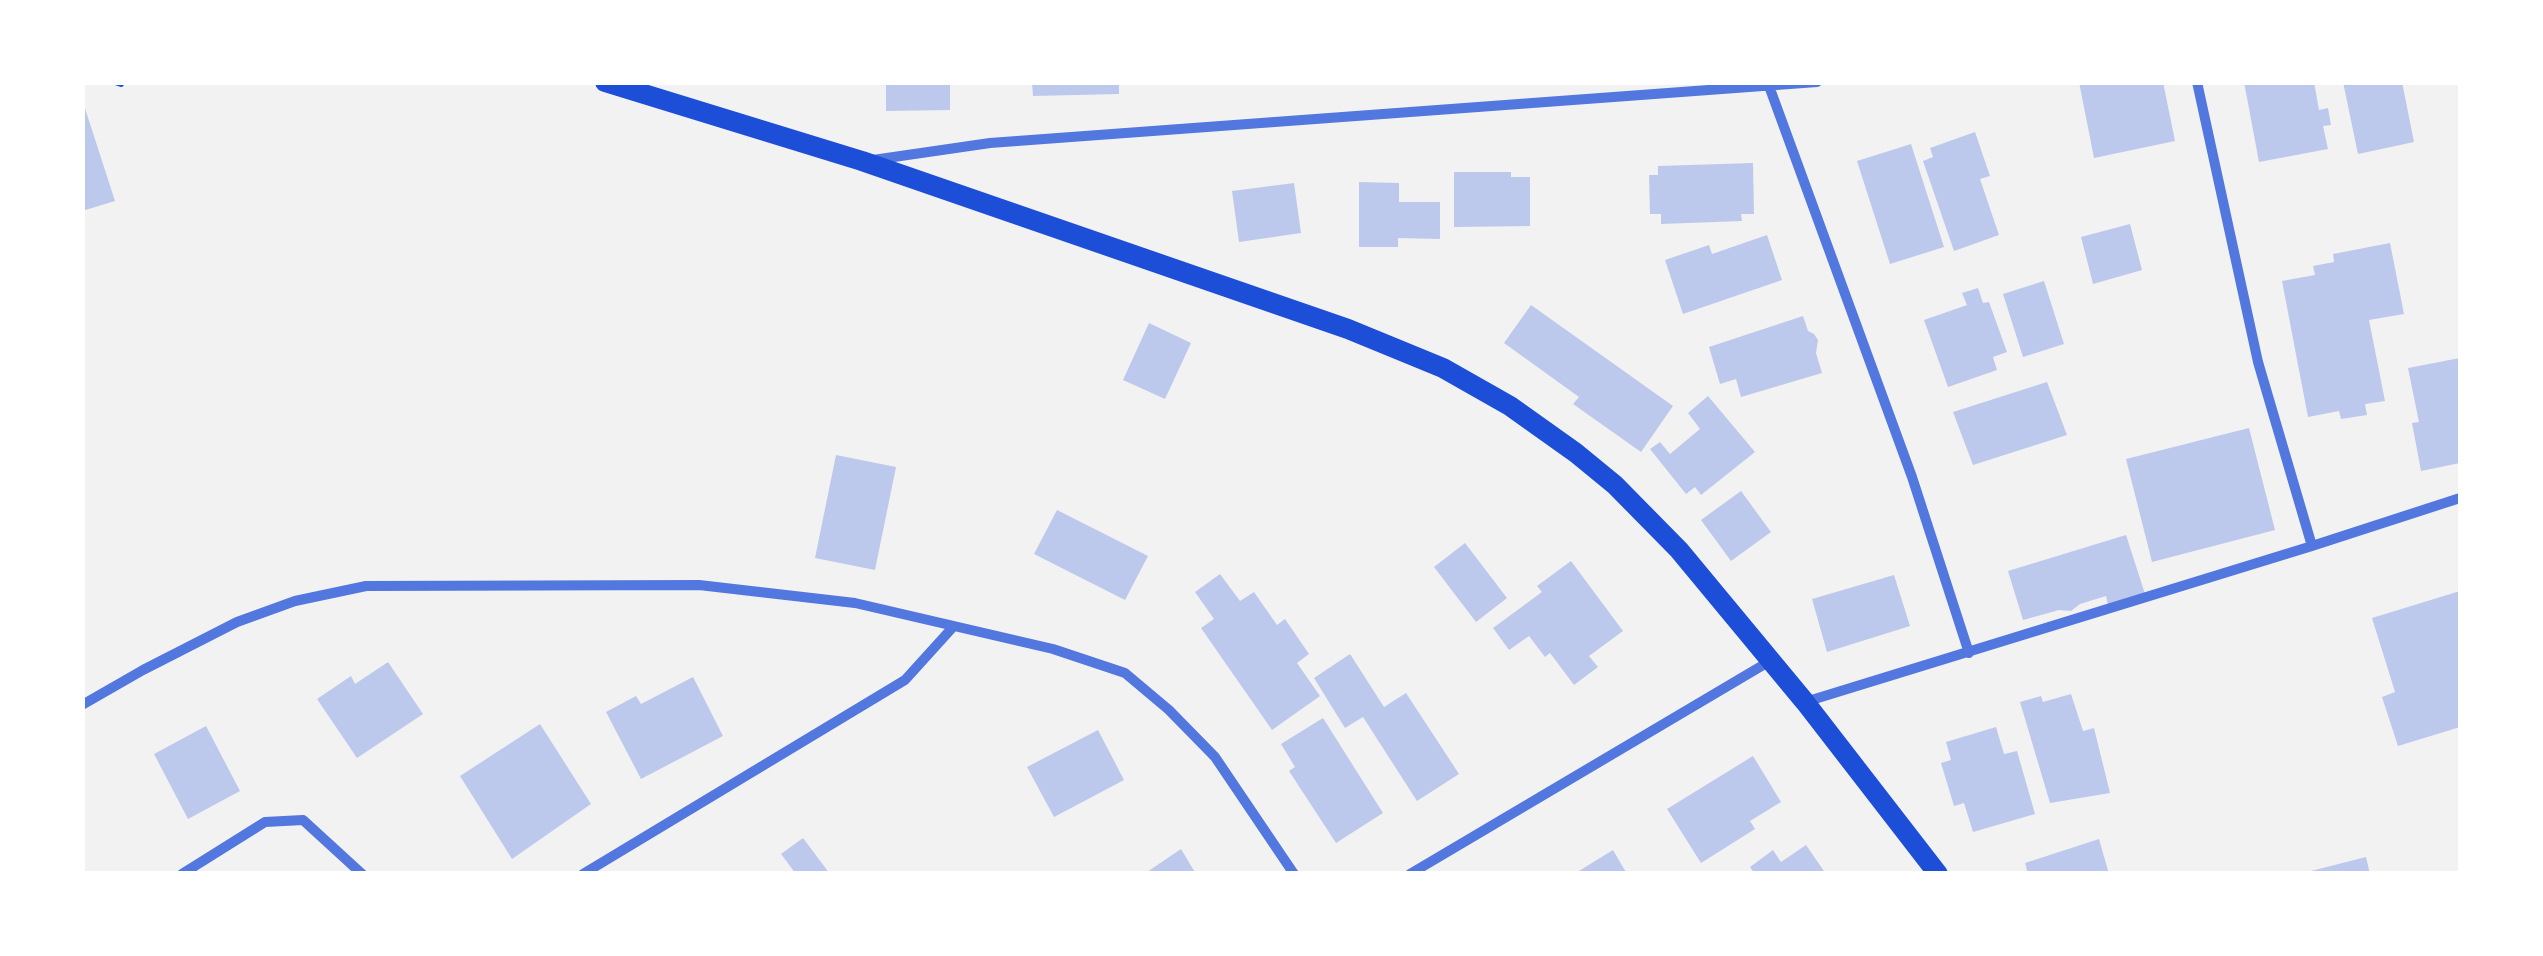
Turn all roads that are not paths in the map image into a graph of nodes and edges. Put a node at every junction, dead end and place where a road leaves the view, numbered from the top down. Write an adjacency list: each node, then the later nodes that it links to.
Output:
1 (605, 82): 5 (main road)
2 (1817, 82): 4 (street)
3 (2197, 82): 7 (street)
4 (1769, 86): 5 (street); 9 (street)
5 (862, 161): 10 (main road)
6 (2460, 498): 7 (street)
7 (2312, 546): 9 (street)
8 (953, 627): 12 (street); 15 (street); 16 (street)
9 (1969, 652): 11 (street)
10 (1771, 660): 11 (main road); 17 (street)
11 (1805, 702): 18 (main road)
12 (82, 705)
13 (182, 874): 14 (street)
14 (362, 874)
15 (584, 874)
16 (1294, 874)
17 (1410, 874)
18 (1938, 874)

